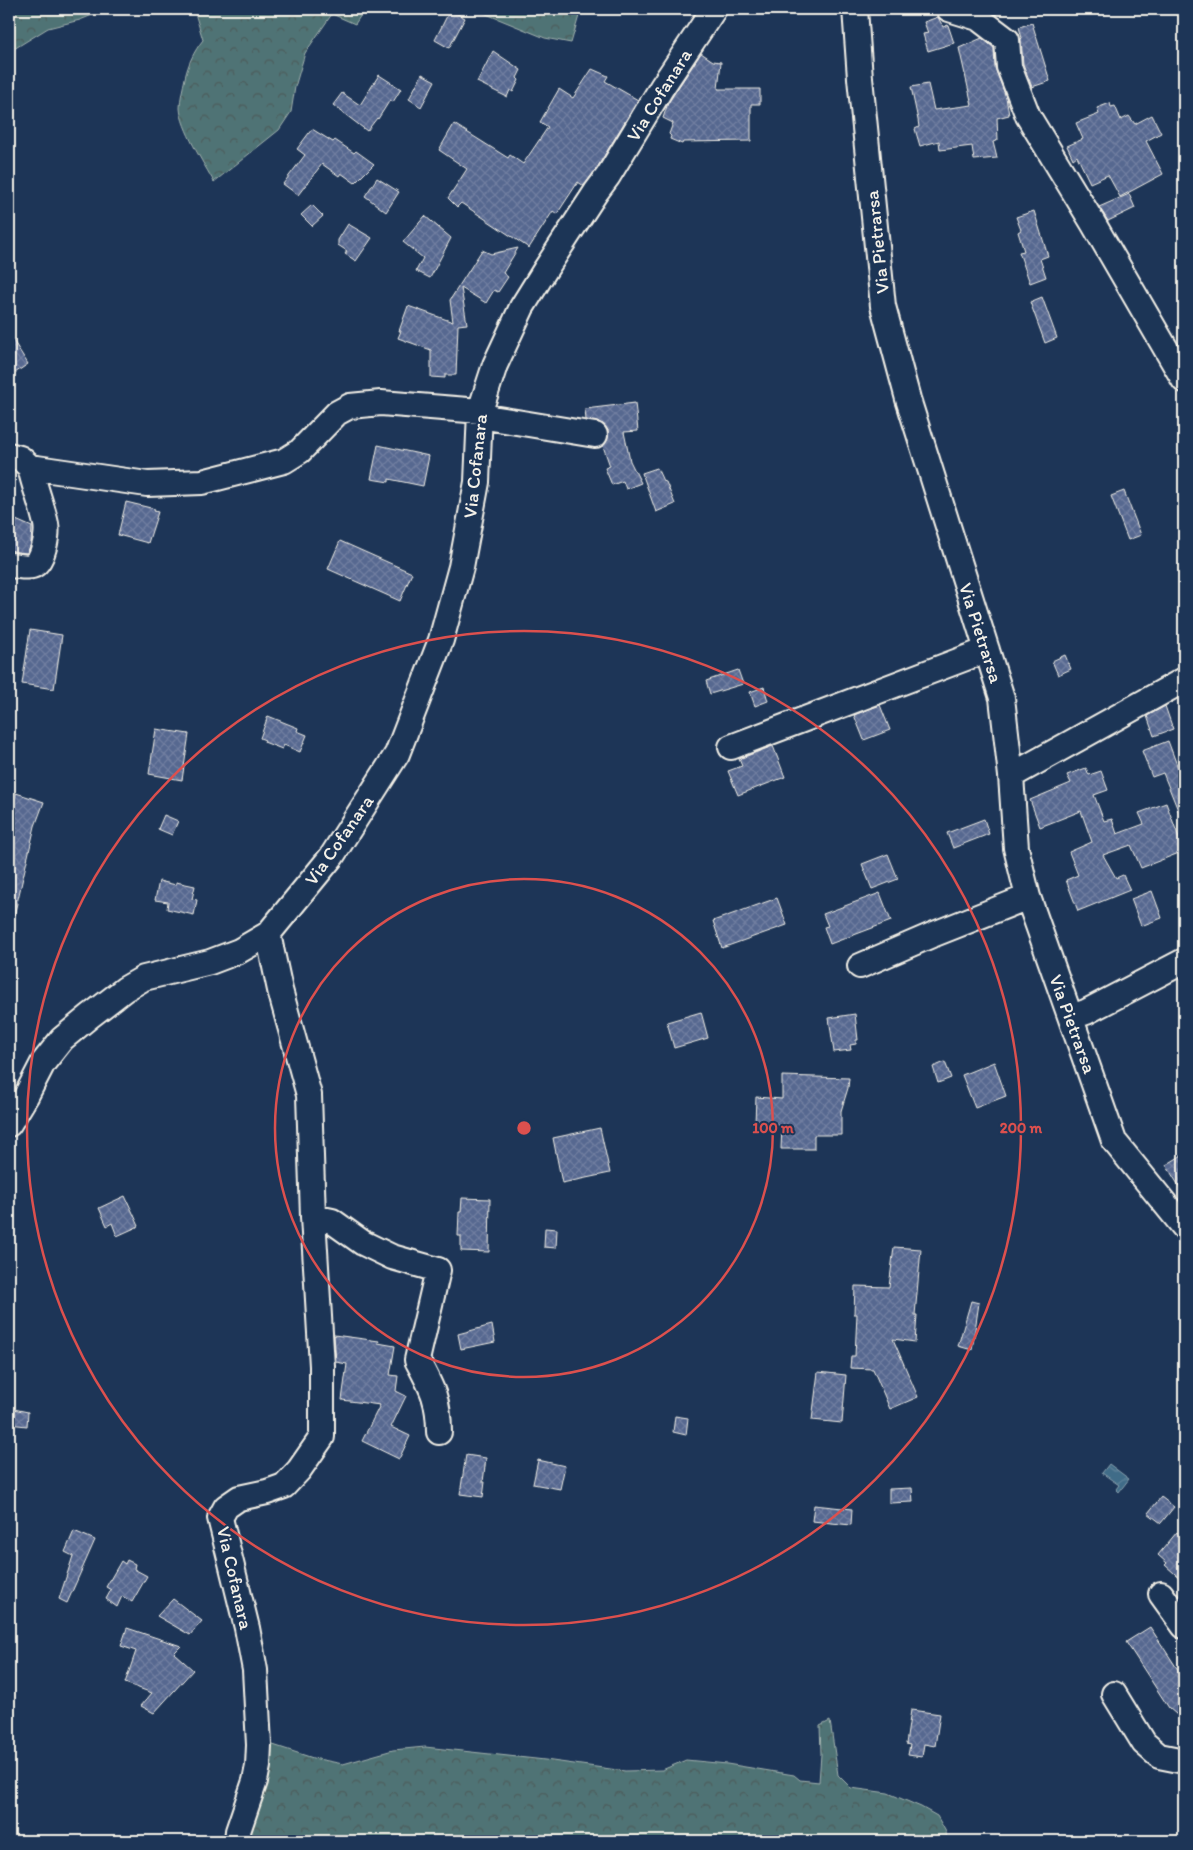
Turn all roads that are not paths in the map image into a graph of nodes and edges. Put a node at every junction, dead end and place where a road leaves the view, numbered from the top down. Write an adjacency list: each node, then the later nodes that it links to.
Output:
1 (714, 9): 5 (street, Via Cofanara)
2 (856, 9): 10 (street, Via Pietrarsa)
3 (949, 9): 4 (street)
4 (1184, 380)
5 (480, 411): 6 (street); 8 (street); 15 (street, Via Cofanara)
6 (595, 435)
7 (9, 455): 8 (street)
8 (30, 467): 9 (street)
9 (9, 565)
10 (987, 650): 12 (street); 13 (street, Via Pietrarsa)
11 (1184, 680): 13 (street)
12 (731, 747)
13 (1011, 776): 14 (street, Via Pietrarsa)
14 (1028, 897): 17 (street); 18 (street, Via Pietrarsa)
15 (268, 934): 19 (street, Via Cofanara); 20 (street, Via Cofanara)
16 (1184, 961): 18 (street)
17 (860, 966)
18 (1071, 1017): 21 (street, Via Pietrarsa)
19 (9, 1124)
20 (313, 1216): 22 (street); 27 (street, Via Cofanara)
21 (1184, 1227)
22 (439, 1432)
23 (1161, 1594): 24 (street)
24 (1184, 1626)
25 (1114, 1694): 26 (street)
26 (1184, 1761)
27 (237, 1841)

